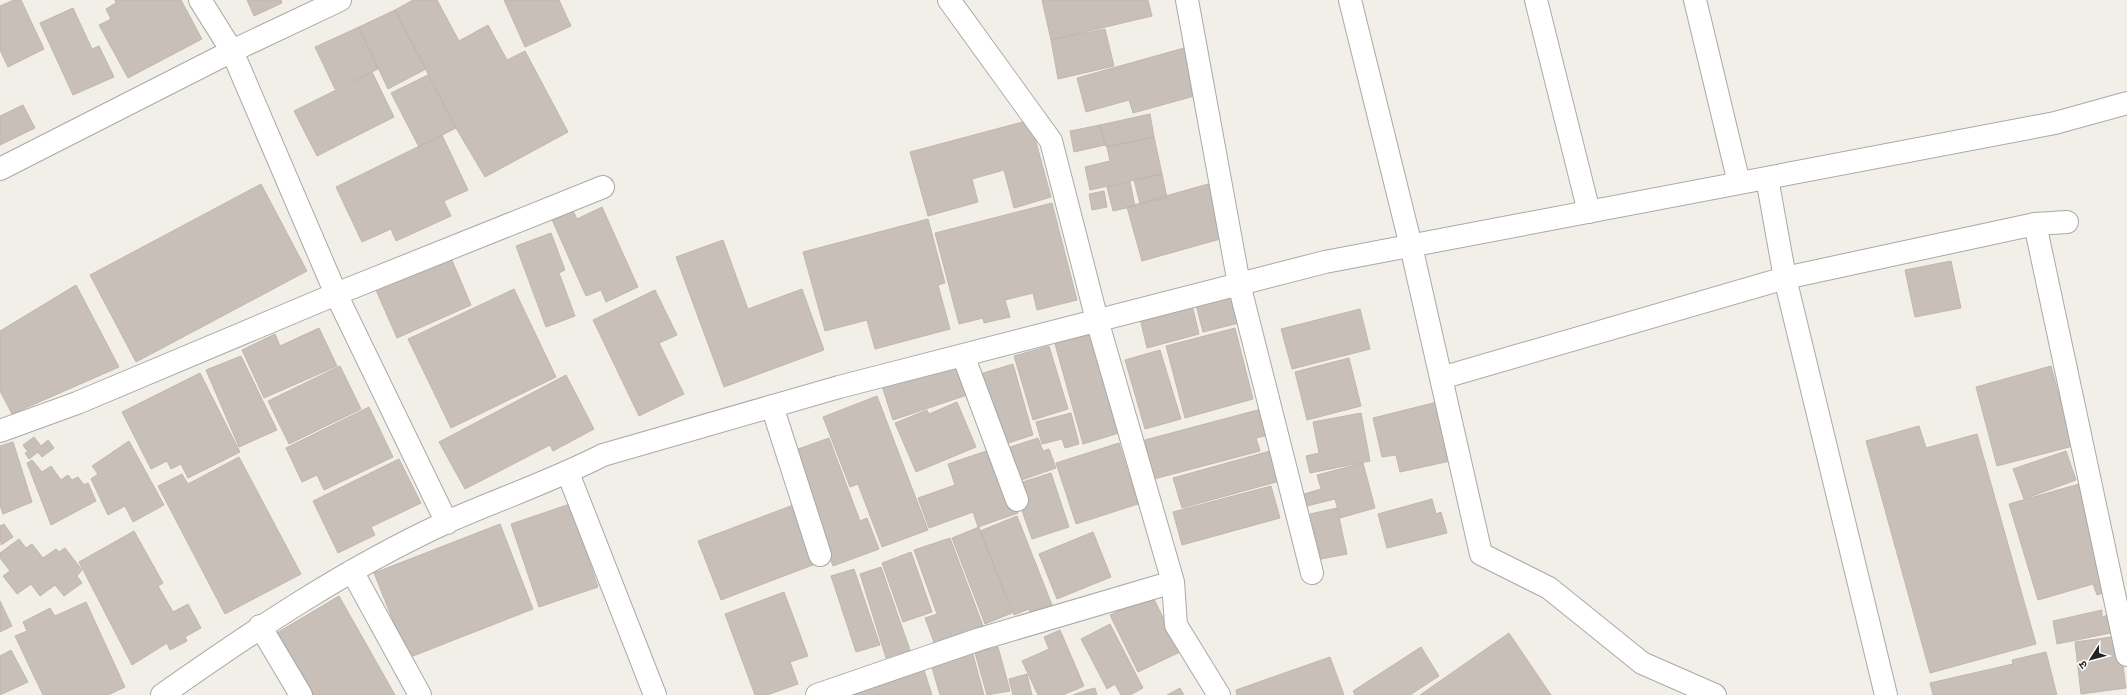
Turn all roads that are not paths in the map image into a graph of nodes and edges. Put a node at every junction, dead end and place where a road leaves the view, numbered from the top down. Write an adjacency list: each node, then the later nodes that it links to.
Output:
1 (200, 0): 8 (street)
2 (340, 0): 8 (street)
3 (949, 0): 21 (street)
4 (1187, 0): 19 (street)
5 (1350, 0): 17 (street)
6 (1536, 0): 14 (street)
7 (1695, 0): 12 (street)
8 (232, 51): 10 (street); 20 (street)
9 (2127, 103): 11 (street)
10 (0, 169)
11 (1767, 178): 12 (street); 18 (street)
12 (1739, 183): 14 (street)
13 (603, 187): 20 (street)
14 (1589, 212): 17 (street)
15 (2067, 222): 16 (street)
16 (2035, 224): 18 (street); 34 (street)
17 (1411, 246): 19 (street); 23 (street)
18 (1785, 278): 23 (street); 42 (street)
19 (1239, 284): 21 (street); 31 (street)
20 (336, 294): 25 (street); 28 (street)
21 (1097, 320): 22 (street); 32 (street)
22 (963, 355): 24 (street); 27 (street)
23 (1441, 378): 41 (street)
24 (772, 406): 26 (street); 29 (street)
25 (0, 432)
26 (568, 473): 28 (street); 38 (street)
27 (1017, 500)
28 (447, 523): 30 (street)
29 (820, 555)
30 (352, 571): 33 (street); 37 (street)
31 (1312, 573)
32 (1173, 582): 39 (street); 40 (street)
33 (260, 626): 35 (street); 36 (street)
34 (2127, 655)
35 (162, 695)
36 (302, 695)
37 (420, 695)
38 (655, 695)
39 (817, 695)
40 (1219, 695)
41 (1715, 695)
42 (1886, 695)

